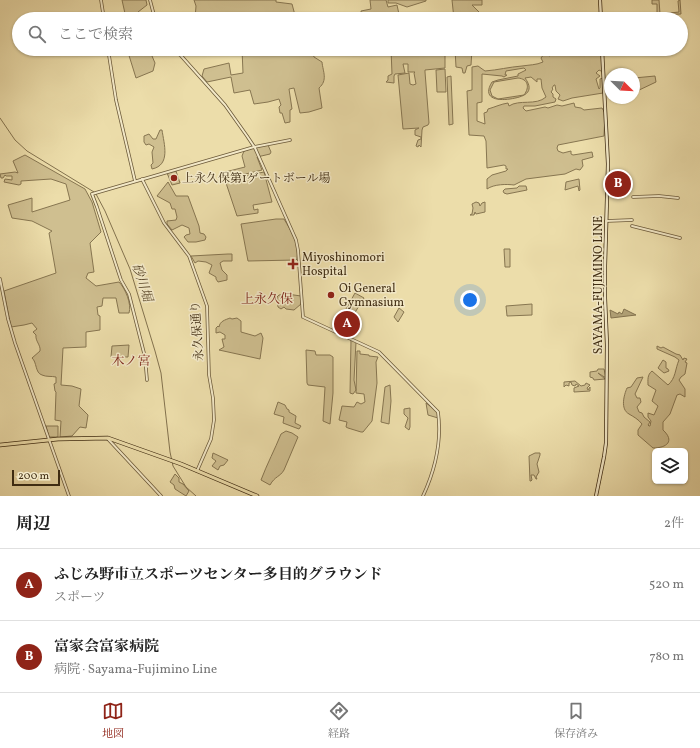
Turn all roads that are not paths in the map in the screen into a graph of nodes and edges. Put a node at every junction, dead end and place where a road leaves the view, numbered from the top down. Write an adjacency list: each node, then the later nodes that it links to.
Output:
1 (101, 0): 4 (street)
2 (150, 0): 5 (street)
3 (600, 0): 6 (main road)
4 (103, 12)
5 (153, 12)
6 (601, 12)
7 (109, 56): 13 (street)
8 (181, 56): 11 (street)
9 (602, 56): 17 (main road, SAYAMA-FUJIMINO LINE)
10 (290, 140): 11 (street)
11 (254, 147): 12 (street); 29 (street)
12 (142, 179): 13 (street); 25 (street, 永久保通り)
13 (135, 181): 21 (street)
14 (633, 197): 15 (street)
15 (678, 198)
16 (632, 220): 17 (street)
17 (606, 221): 30 (main road, SAYAMA-FUJIMINO LINE)
18 (632, 226): 19 (street)
19 (680, 238)
20 (0, 279): 23 (street)
21 (148, 380)
22 (108, 438): 23 (main road); 25 (main road); 27 (street)
23 (48, 440): 24 (main road); 26 (street)
24 (0, 445)
25 (197, 471): 28 (main road)
26 (69, 496)
27 (161, 496)
28 (257, 496)
29 (423, 496)
30 (596, 496)

